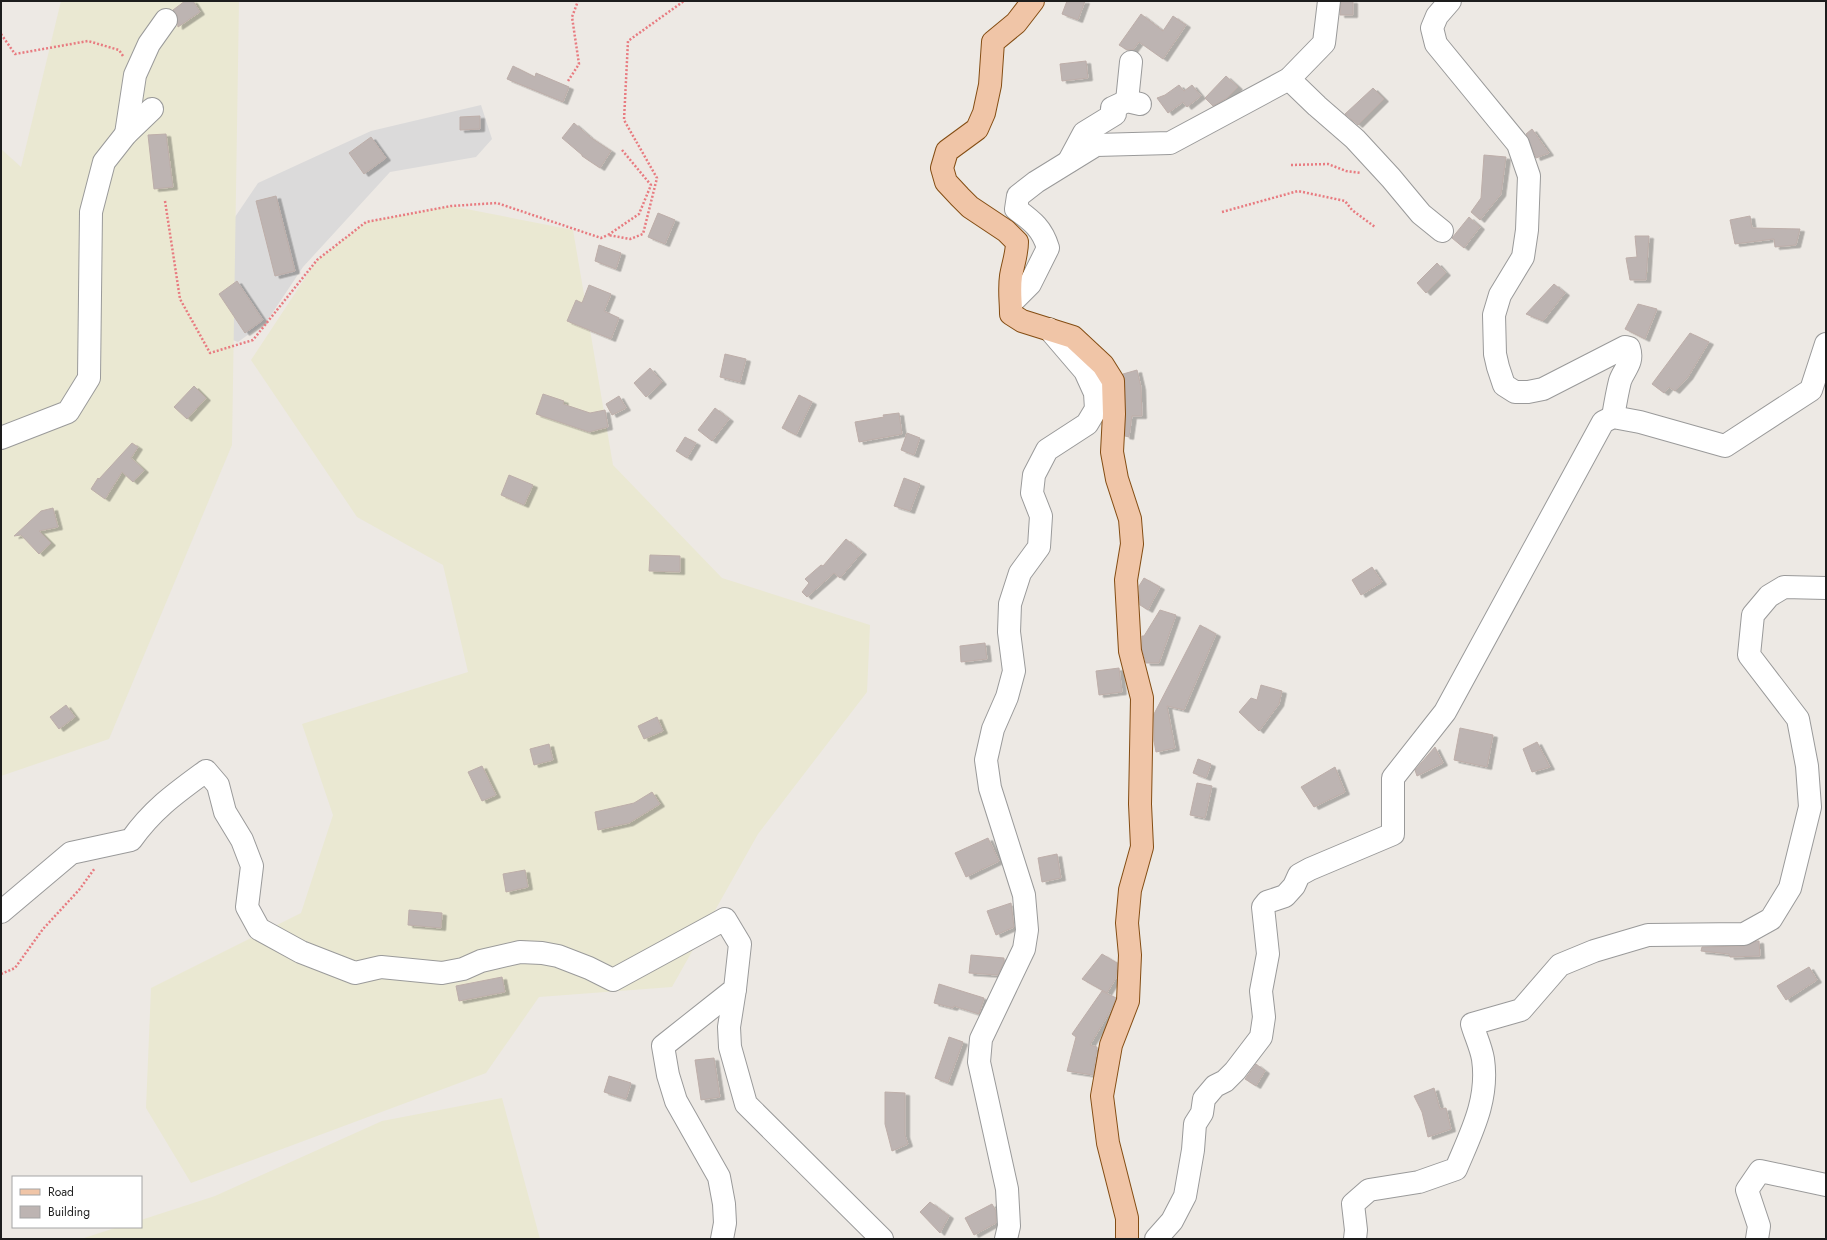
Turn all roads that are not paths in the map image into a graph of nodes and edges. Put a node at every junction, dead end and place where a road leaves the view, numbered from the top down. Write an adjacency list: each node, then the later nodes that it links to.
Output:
1 (1033, 1): 11 (main road)
2 (1329, 1): 6 (street)
3 (1450, 1): 14 (street)
4 (166, 20): 8 (street)
5 (1131, 62): 9 (street)
6 (1289, 79): 9 (street); 10 (street)
7 (152, 110): 8 (street)
8 (126, 134): 15 (street)
9 (1069, 161): 11 (street)
10 (1442, 231)
11 (1011, 303): 12 (main road)
12 (1049, 329): 22 (street); 23 (main road)
13 (1826, 344): 14 (street)
14 (1613, 417): 24 (street)
15 (1, 438)
16 (1826, 588): 25 (street)
17 (1, 912): 18 (street)
18 (734, 989): 20 (street); 21 (street)
19 (1826, 1185): 26 (street)
20 (722, 1239)
21 (882, 1239)
22 (1006, 1239)
23 (1127, 1239)
24 (1156, 1239)
25 (1355, 1239)
26 (1757, 1239)

